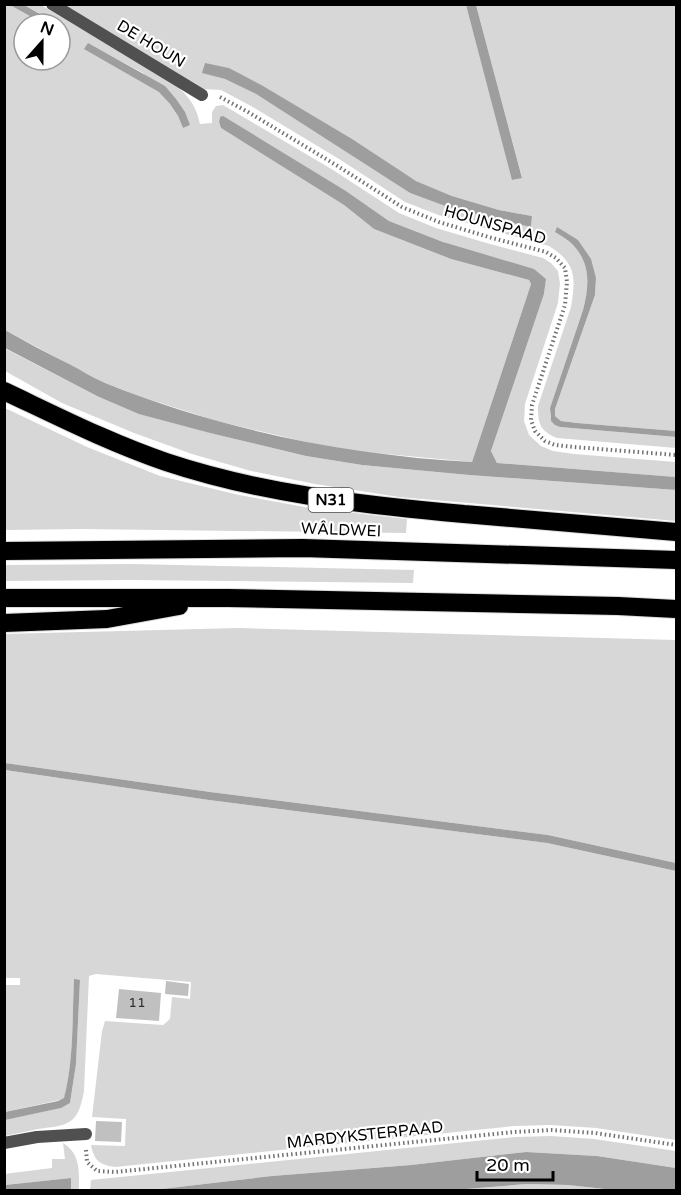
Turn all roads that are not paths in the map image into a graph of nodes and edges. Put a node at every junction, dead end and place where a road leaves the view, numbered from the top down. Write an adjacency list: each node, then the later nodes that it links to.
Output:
1 (52, 4): 2 (street, DE HOUN)
2 (202, 95)
3 (4, 391): 4 (highway, N31)
4 (676, 532)
5 (4, 551): 6 (highway, WÂLDWEI)
6 (676, 560)
7 (4, 598): 8 (highway)
8 (228, 598): 9 (highway); 10 (highway)
9 (676, 609)
10 (4, 623)
11 (86, 1134): 12 (street)
12 (4, 1143)

